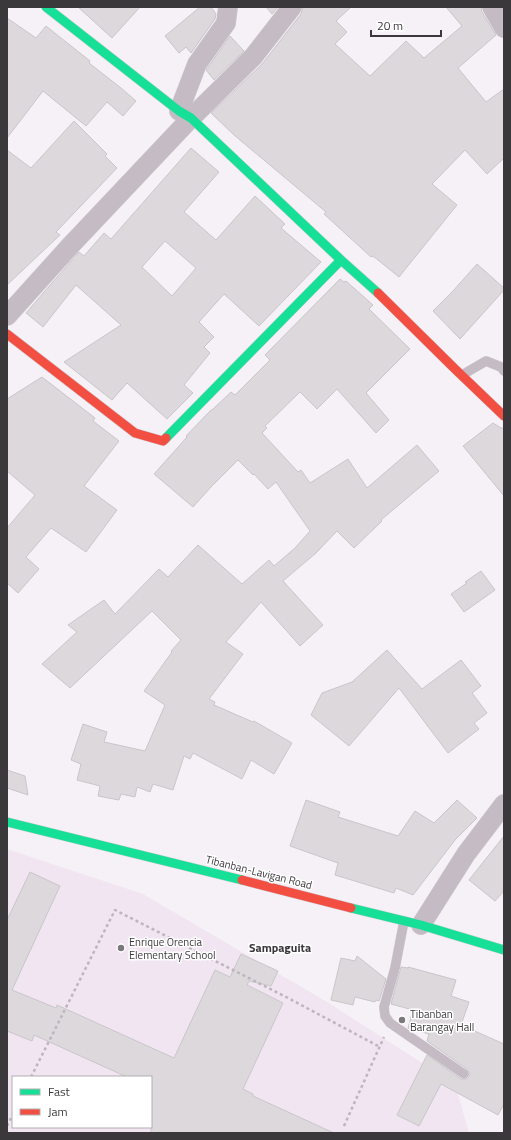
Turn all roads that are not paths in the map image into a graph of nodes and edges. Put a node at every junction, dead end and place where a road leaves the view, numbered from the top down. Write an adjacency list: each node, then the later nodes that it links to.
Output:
1 (46, 7): 6 (street)
2 (228, 7): 6 (street)
3 (292, 7): 6 (street)
4 (492, 7): 5 (street)
5 (504, 28)
6 (185, 114): 7 (street); 8 (street)
7 (341, 260): 9 (street); 11 (street)
8 (7, 316)
9 (7, 334)
10 (504, 371): 11 (lane)
11 (461, 375): 13 (street)
12 (504, 400): 13 (lane)
13 (501, 414)
14 (504, 804): 16 (street)
15 (7, 822): 16 (street, Tibanban-Lavigan Road)
16 (412, 923): 17 (street, Tibanban-Lavigan Road); 18 (lane)
17 (504, 950)
18 (464, 1074)

